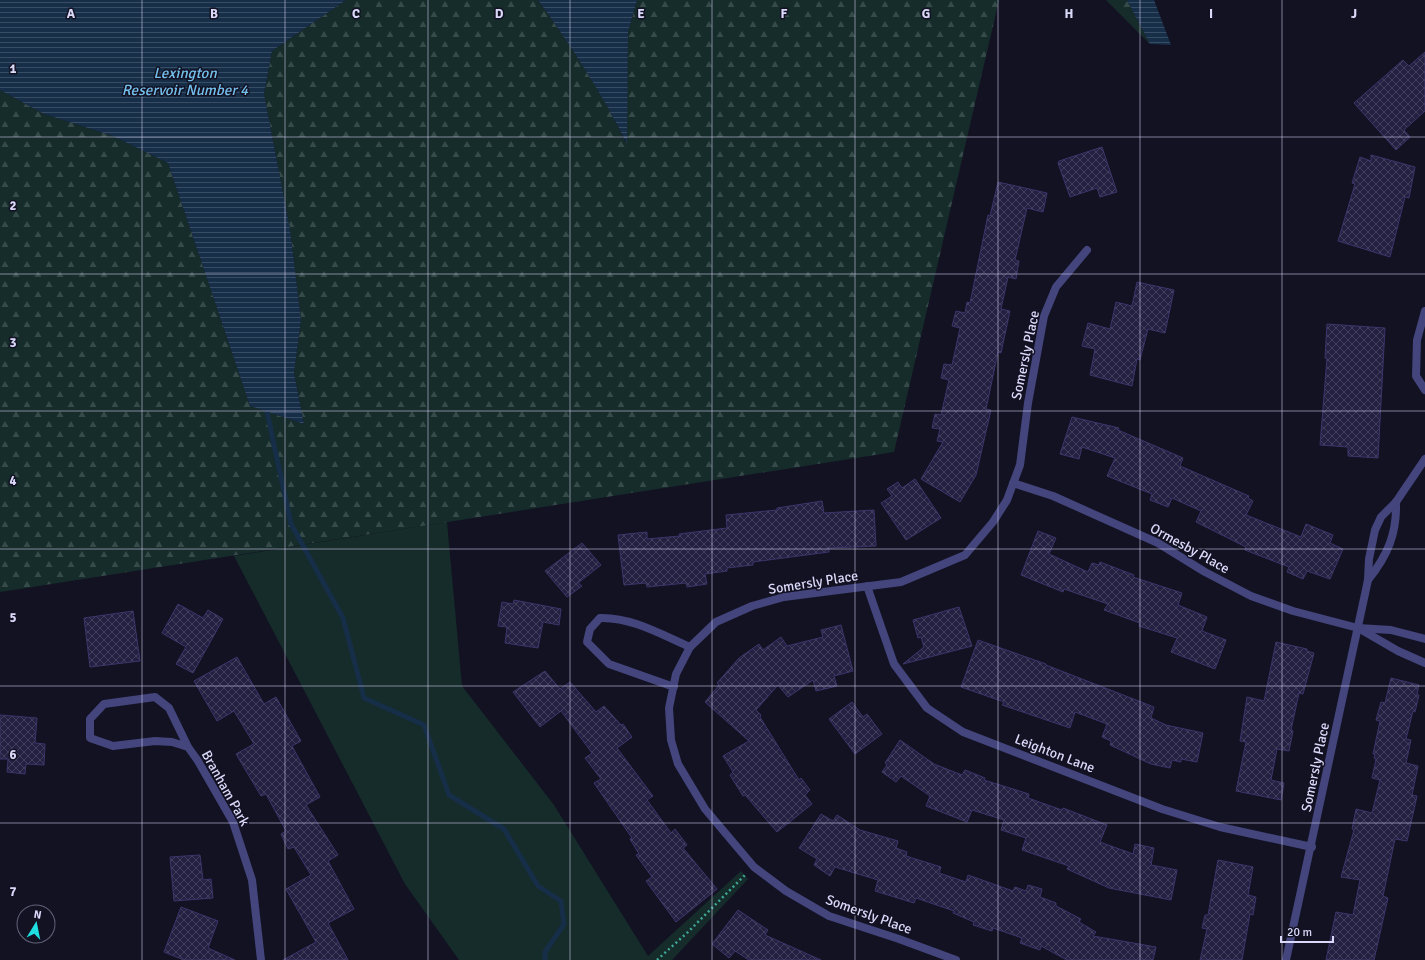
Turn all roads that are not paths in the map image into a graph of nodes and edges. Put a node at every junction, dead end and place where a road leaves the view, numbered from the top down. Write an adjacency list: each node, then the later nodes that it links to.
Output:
1 (1087, 250): 5 (street, Somersly Place)
2 (1425, 311): 3 (street)
3 (1425, 390)
4 (1425, 459): 6 (street, Somersly Place)
5 (1013, 483): 8 (street, Somersly Place); 9 (street, Ormesby Place)
6 (1396, 502): 7 (street, Somersly Place); 7 (street, Somersly Place)
7 (1368, 580): 9 (street, Somersly Place)
8 (867, 586): 11 (street, Somersly Place); 15 (street, Leighton Lane)
9 (1358, 628): 10 (street, Ormesby Place); 12 (street, Ormesby Place); 15 (street, Somersly Place)
10 (1425, 639)
11 (690, 647): 13 (street, Somersly Place); 13 (street)
12 (1425, 663)
13 (674, 687): 17 (street, Somersly Place)
14 (188, 747): 14 (street, Branham Park); 16 (street, Branham Park)
15 (1312, 847): 18 (street, Somersly Place)
16 (261, 960)
17 (956, 960)
18 (1286, 960)

